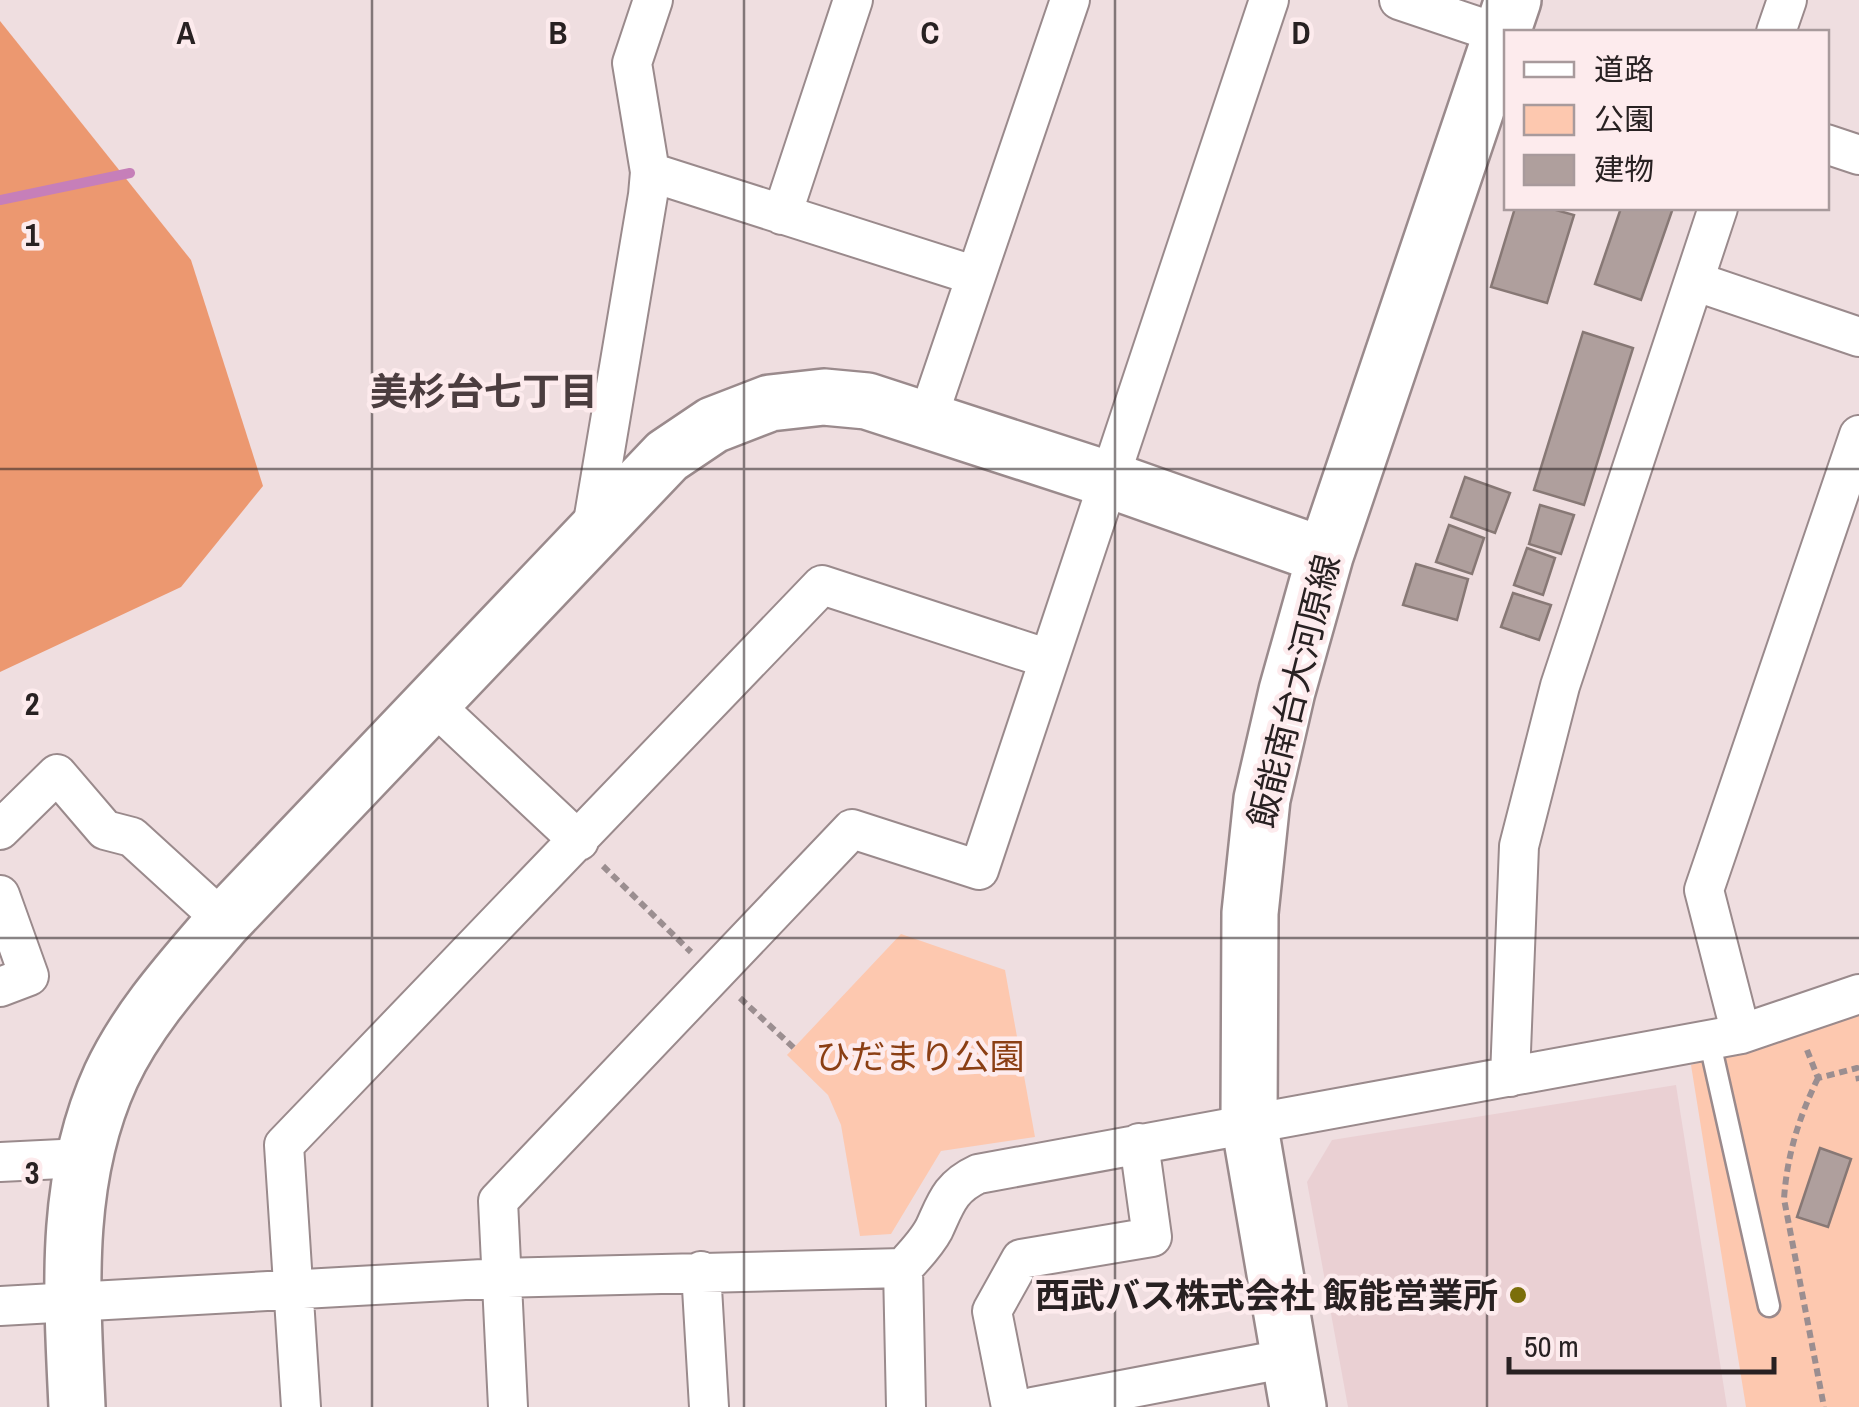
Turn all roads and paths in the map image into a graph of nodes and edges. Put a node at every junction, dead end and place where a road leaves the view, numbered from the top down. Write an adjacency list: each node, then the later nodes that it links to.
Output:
1 (653, 0): 12 (street)
2 (853, 0): 14 (street)
3 (1070, 0): 15 (street)
4 (1268, 0): 20 (street)
5 (1398, 0): 7 (street)
6 (1788, 0): 8 (street)
7 (1507, 23)
8 (1777, 30)
9 (1504, 32): 22 (street, 飯能南台大河原線)
10 (1829, 145): 11 (street)
11 (1859, 155)
12 (650, 172): 14 (street); 21 (street)
13 (1717, 210): 16 (street)
14 (782, 215): 15 (street)
15 (976, 276): 18 (street)
16 (1694, 281): 17 (street); 36 (street)
17 (1859, 337)
18 (927, 420): 20 (street); 21 (street)
19 (1859, 435): 33 (street)
20 (1110, 480): 22 (street); 23 (street)
21 (592, 534): 24 (street)
22 (1325, 556): 39 (street, 飯能南台大河原線)
23 (1049, 659): 26 (street); 29 (street)
24 (432, 702): 26 (street); 28 (street)
25 (0, 830): 28 (street)
26 (579, 842): 29 (path); 46 (street)
27 (0, 895): 30 (street)
28 (224, 921): 41 (street)
29 (714, 975): 34 (path); 45 (street)
30 (0, 987)
31 (1859, 994): 32 (street)
32 (1794, 1016): 33 (street); 37 (path)
33 (1725, 1036): 36 (street); 49 (lane)
34 (794, 1048)
35 (1858, 1068): 37 (path); 38 (path)
36 (1510, 1077): 39 (street)
37 (1818, 1078): 58 (path)
38 (1859, 1081)
39 (1249, 1122): 40 (street); 50 (street, 飯能南台大河原線)
40 (1139, 1143): 43 (street); 56 (street)
41 (82, 1158): 42 (street); 47 (street)
42 (0, 1162)
43 (902, 1268): 44 (street); 55 (street)
44 (700, 1270): 45 (street); 54 (street)
45 (501, 1278): 46 (street); 53 (street)
46 (294, 1290): 47 (street); 52 (street)
47 (72, 1302): 48 (street); 51 (street)
48 (0, 1306)
49 (1768, 1306)
50 (1294, 1382): 57 (street)
51 (78, 1407)
52 (300, 1407)
53 (508, 1407)
54 (709, 1407)
55 (906, 1407)
56 (1011, 1407)
57 (1034, 1407)
58 (1824, 1407)

